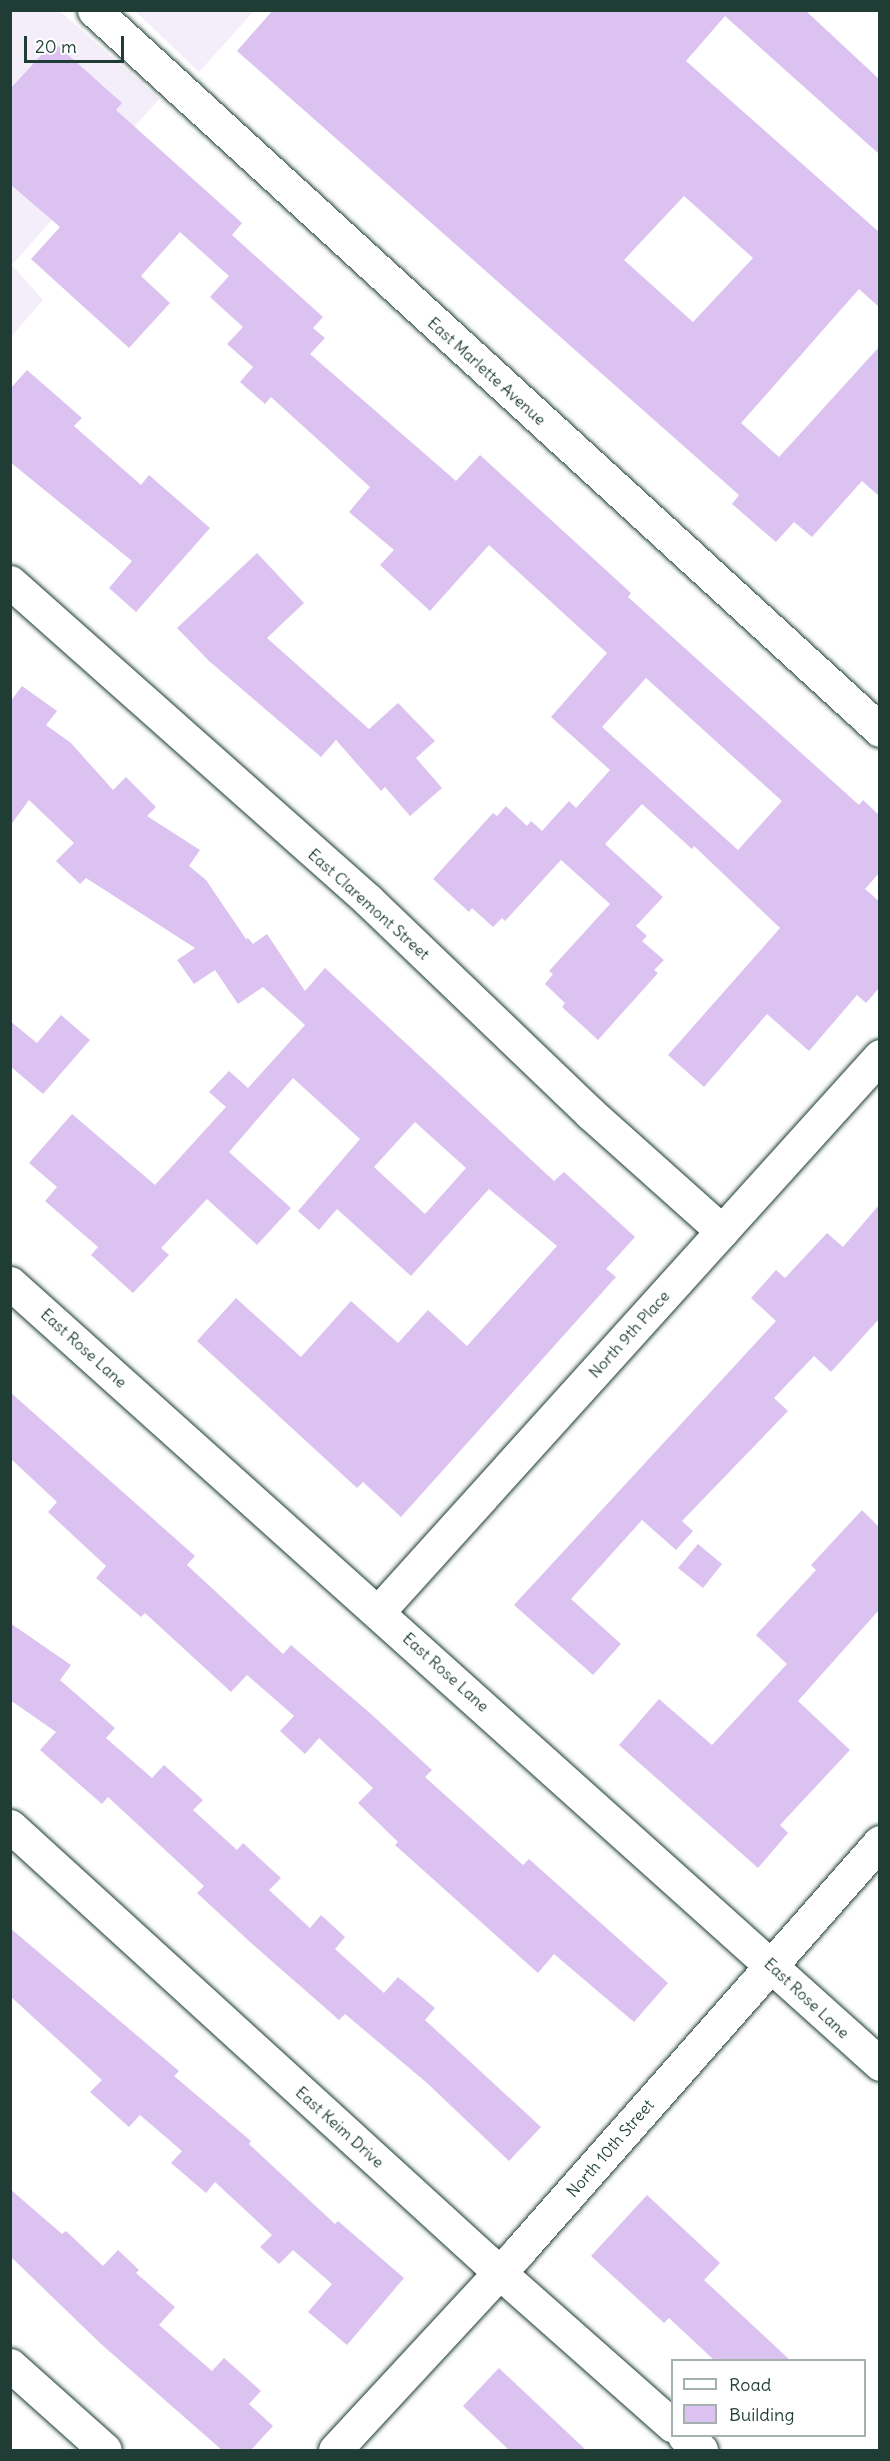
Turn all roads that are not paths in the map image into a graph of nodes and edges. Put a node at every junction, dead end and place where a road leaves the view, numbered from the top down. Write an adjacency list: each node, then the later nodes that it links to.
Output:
1 (94, 10): 3 (street, East Marlette Avenue)
2 (10, 582): 5 (street, East Claremont Street)
3 (879, 730)
4 (879, 1056): 5 (street, North 9th Place)
5 (722, 1231): 7 (street, North 9th Place)
6 (10, 1283): 7 (street, East Rose Lane)
7 (378, 1612): 10 (street, East Rose Lane)
8 (10, 1826): 12 (street, East Keim Drive)
9 (879, 1842): 10 (street, North 10th Street)
10 (770, 1964): 11 (street, East Rose Lane); 12 (street, North 10th Street)
11 (879, 2064)
12 (500, 2273): 14 (street, East Keim Drive); 17 (street, North 10th Street)
13 (10, 2364): 16 (street)
14 (671, 2424)
15 (685, 2437): 18 (street)
16 (105, 2451)
17 (335, 2451)
18 (701, 2451)

